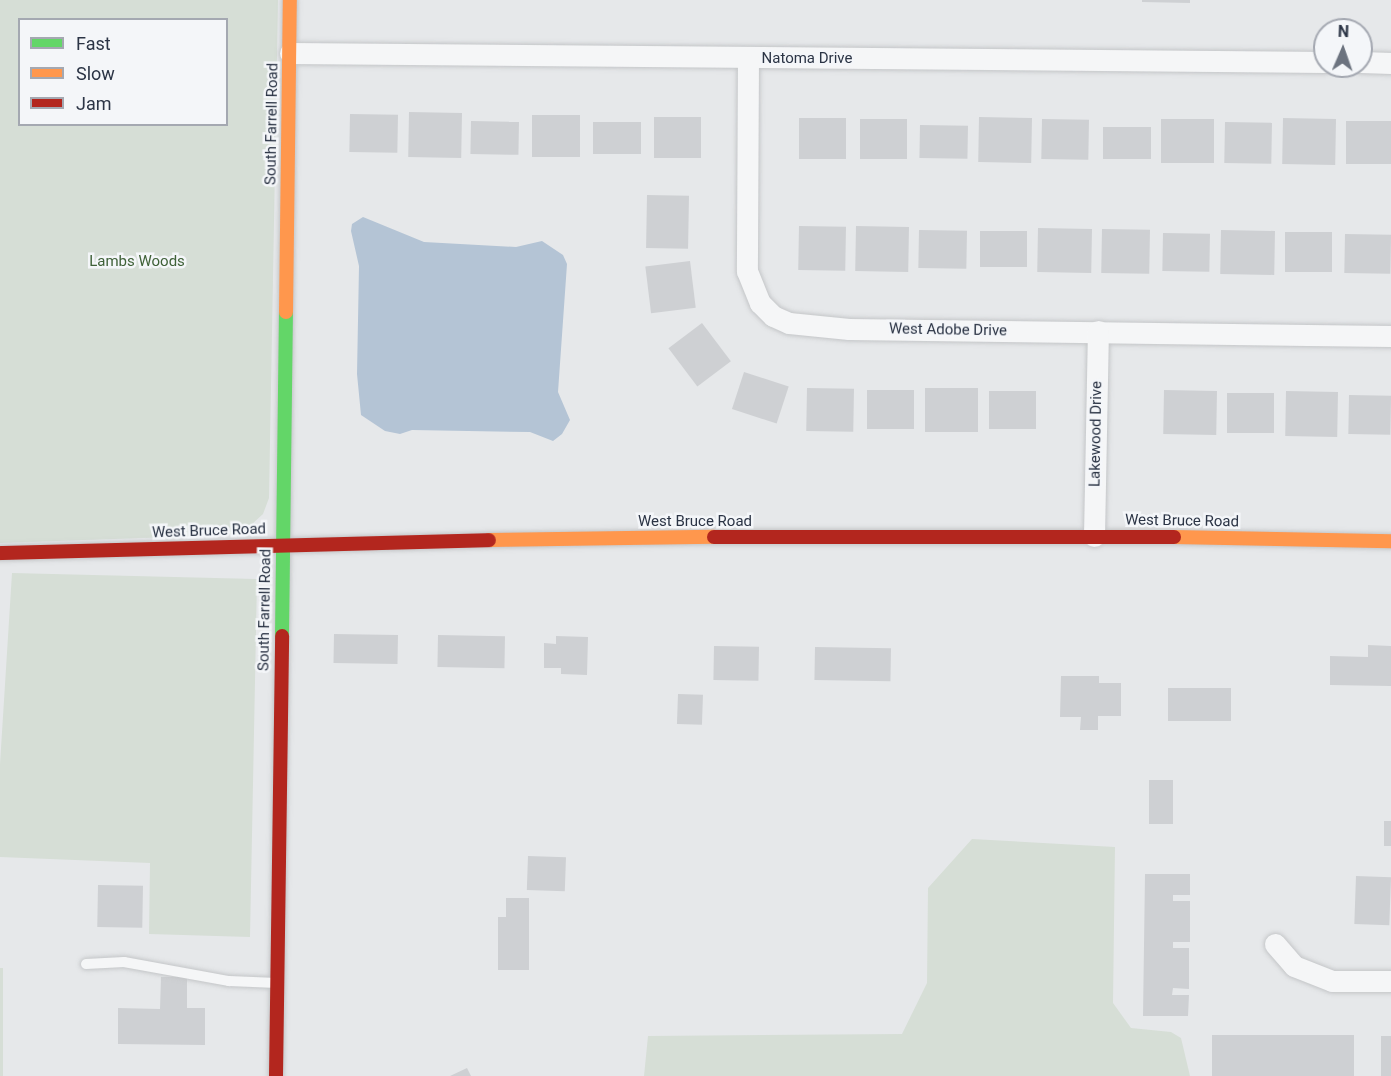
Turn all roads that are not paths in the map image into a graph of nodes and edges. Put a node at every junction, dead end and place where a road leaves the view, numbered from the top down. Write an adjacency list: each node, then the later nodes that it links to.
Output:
1 (290, 0): 2 (street, South Farrell Road)
2 (290, 53): 3 (street, Natoma Drive); 11 (street, South Farrell Road)
3 (748, 59): 4 (street, Natoma Drive); 7 (street, West Adobe Drive)
4 (1313, 62)
5 (1373, 62): 6 (street)
6 (1391, 63)
7 (1098, 331): 8 (street, West Adobe Drive); 9 (street, Lakewood Drive)
8 (1391, 336)
9 (1094, 536): 10 (street, West Bruce Road); 11 (street, West Bruce Road)
10 (1391, 541)
11 (283, 544): 12 (street, West Bruce Road); 16 (street, South Farrell Road)
12 (0, 553)
13 (1275, 944): 15 (street)
14 (86, 964): 16 (lane)
15 (1391, 981)
16 (277, 983): 17 (street, South Farrell Road)
17 (276, 1076)

